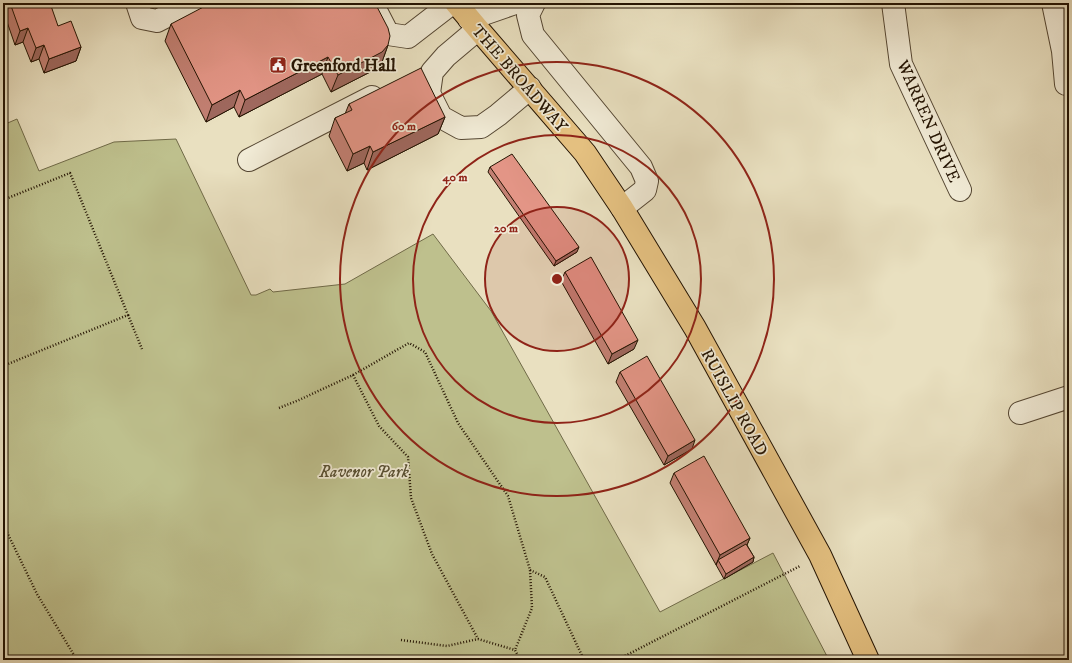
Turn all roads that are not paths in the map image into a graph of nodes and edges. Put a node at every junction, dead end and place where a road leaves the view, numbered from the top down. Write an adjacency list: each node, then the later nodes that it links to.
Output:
1 (137, 3): 2 (street)
2 (192, 3)
3 (372, 3): 4 (street)
4 (452, 3)
5 (515, 3): 9 (street)
6 (534, 3): 16 (street)
7 (893, 3): 15 (street, WARREN DRIVE)
8 (1053, 3): 10 (street)
9 (468, 17): 11 (main road, THE BROADWAY); 11 (street)
10 (1066, 84)
11 (530, 88): 13 (main road, THE BROADWAY)
12 (386, 90): 14 (street)
13 (585, 153): 16 (main road, RUISLIP ROAD)
14 (249, 160)
15 (960, 190)
16 (622, 208): 19 (main road, RUISLIP ROAD)
17 (1069, 397): 18 (street)
18 (1020, 413)
19 (868, 660)

